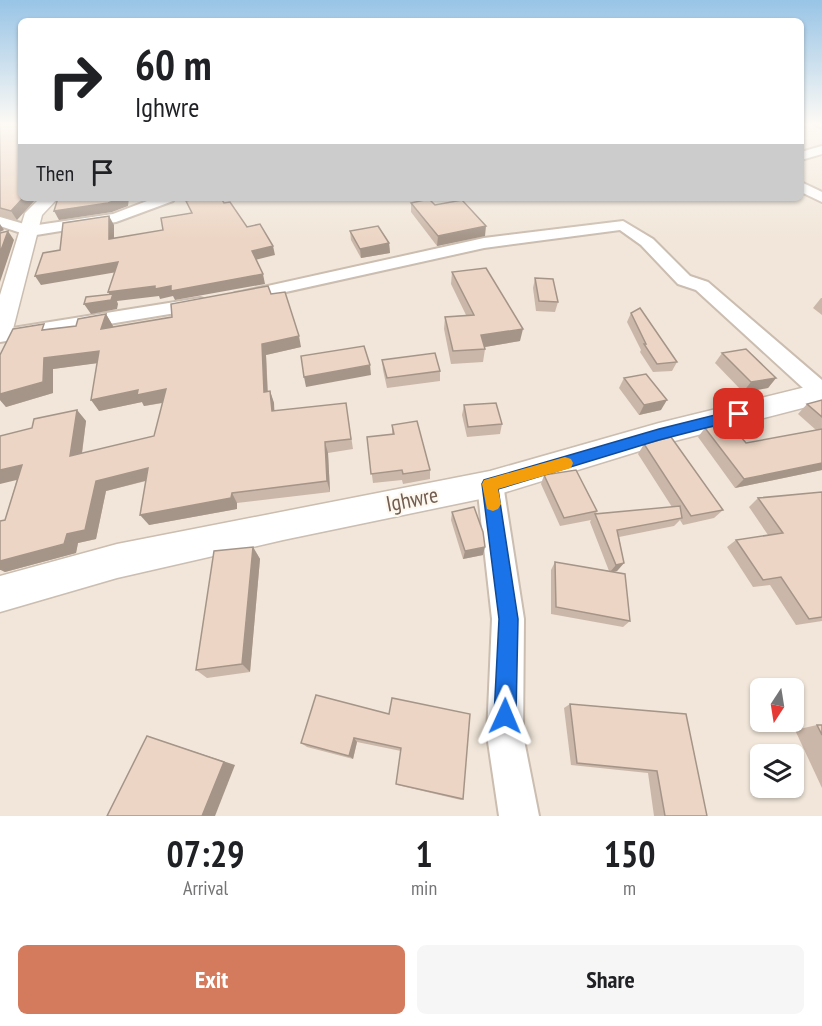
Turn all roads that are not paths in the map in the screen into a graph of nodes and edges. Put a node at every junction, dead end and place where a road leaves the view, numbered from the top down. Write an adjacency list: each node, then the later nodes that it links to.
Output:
1 (804, 188): 2 (street)
2 (822, 198)
3 (47, 201): 6 (street)
4 (160, 201): 6 (street)
5 (0, 221): 6 (street)
6 (30, 231): 7 (street)
7 (0, 334): 8 (street)
8 (822, 393): 9 (street, Ighwre)
9 (490, 484): 10 (street, Ighwre); 11 (street)
10 (0, 594)
11 (519, 816)

